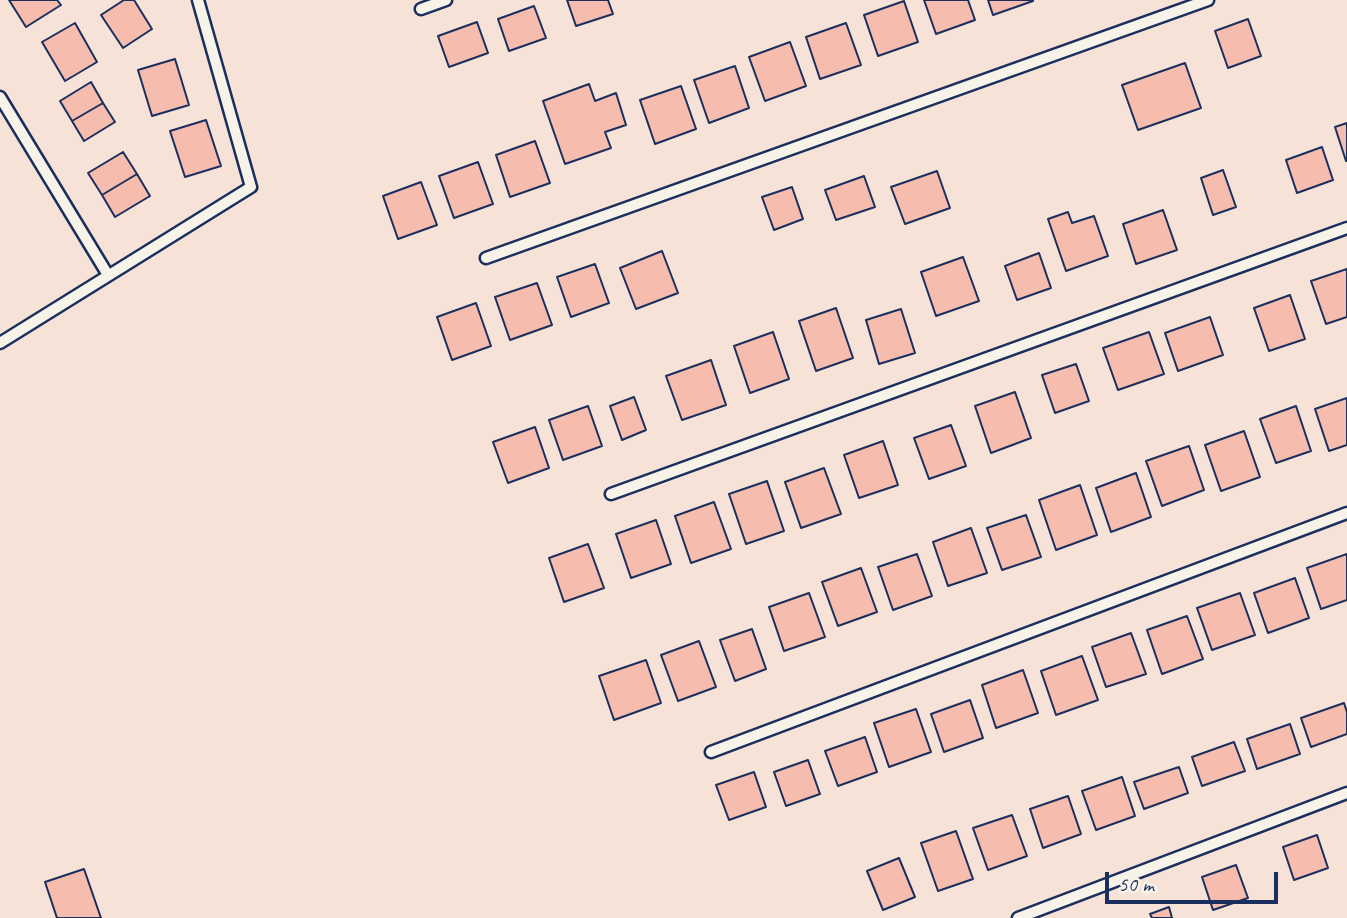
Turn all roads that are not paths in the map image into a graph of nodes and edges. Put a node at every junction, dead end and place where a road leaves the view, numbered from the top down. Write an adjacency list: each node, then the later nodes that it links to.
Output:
1 (198, 0): 8 (lane)
2 (446, 0): 4 (lane)
3 (1208, 0): 7 (lane)
4 (421, 9)
5 (0, 97): 8 (lane)
6 (1347, 228): 10 (lane)
7 (486, 258)
8 (108, 275): 9 (lane)
9 (0, 342)
10 (611, 494)
11 (1347, 513): 12 (lane)
12 (711, 752)
13 (1347, 793): 14 (lane)
14 (1018, 918)

